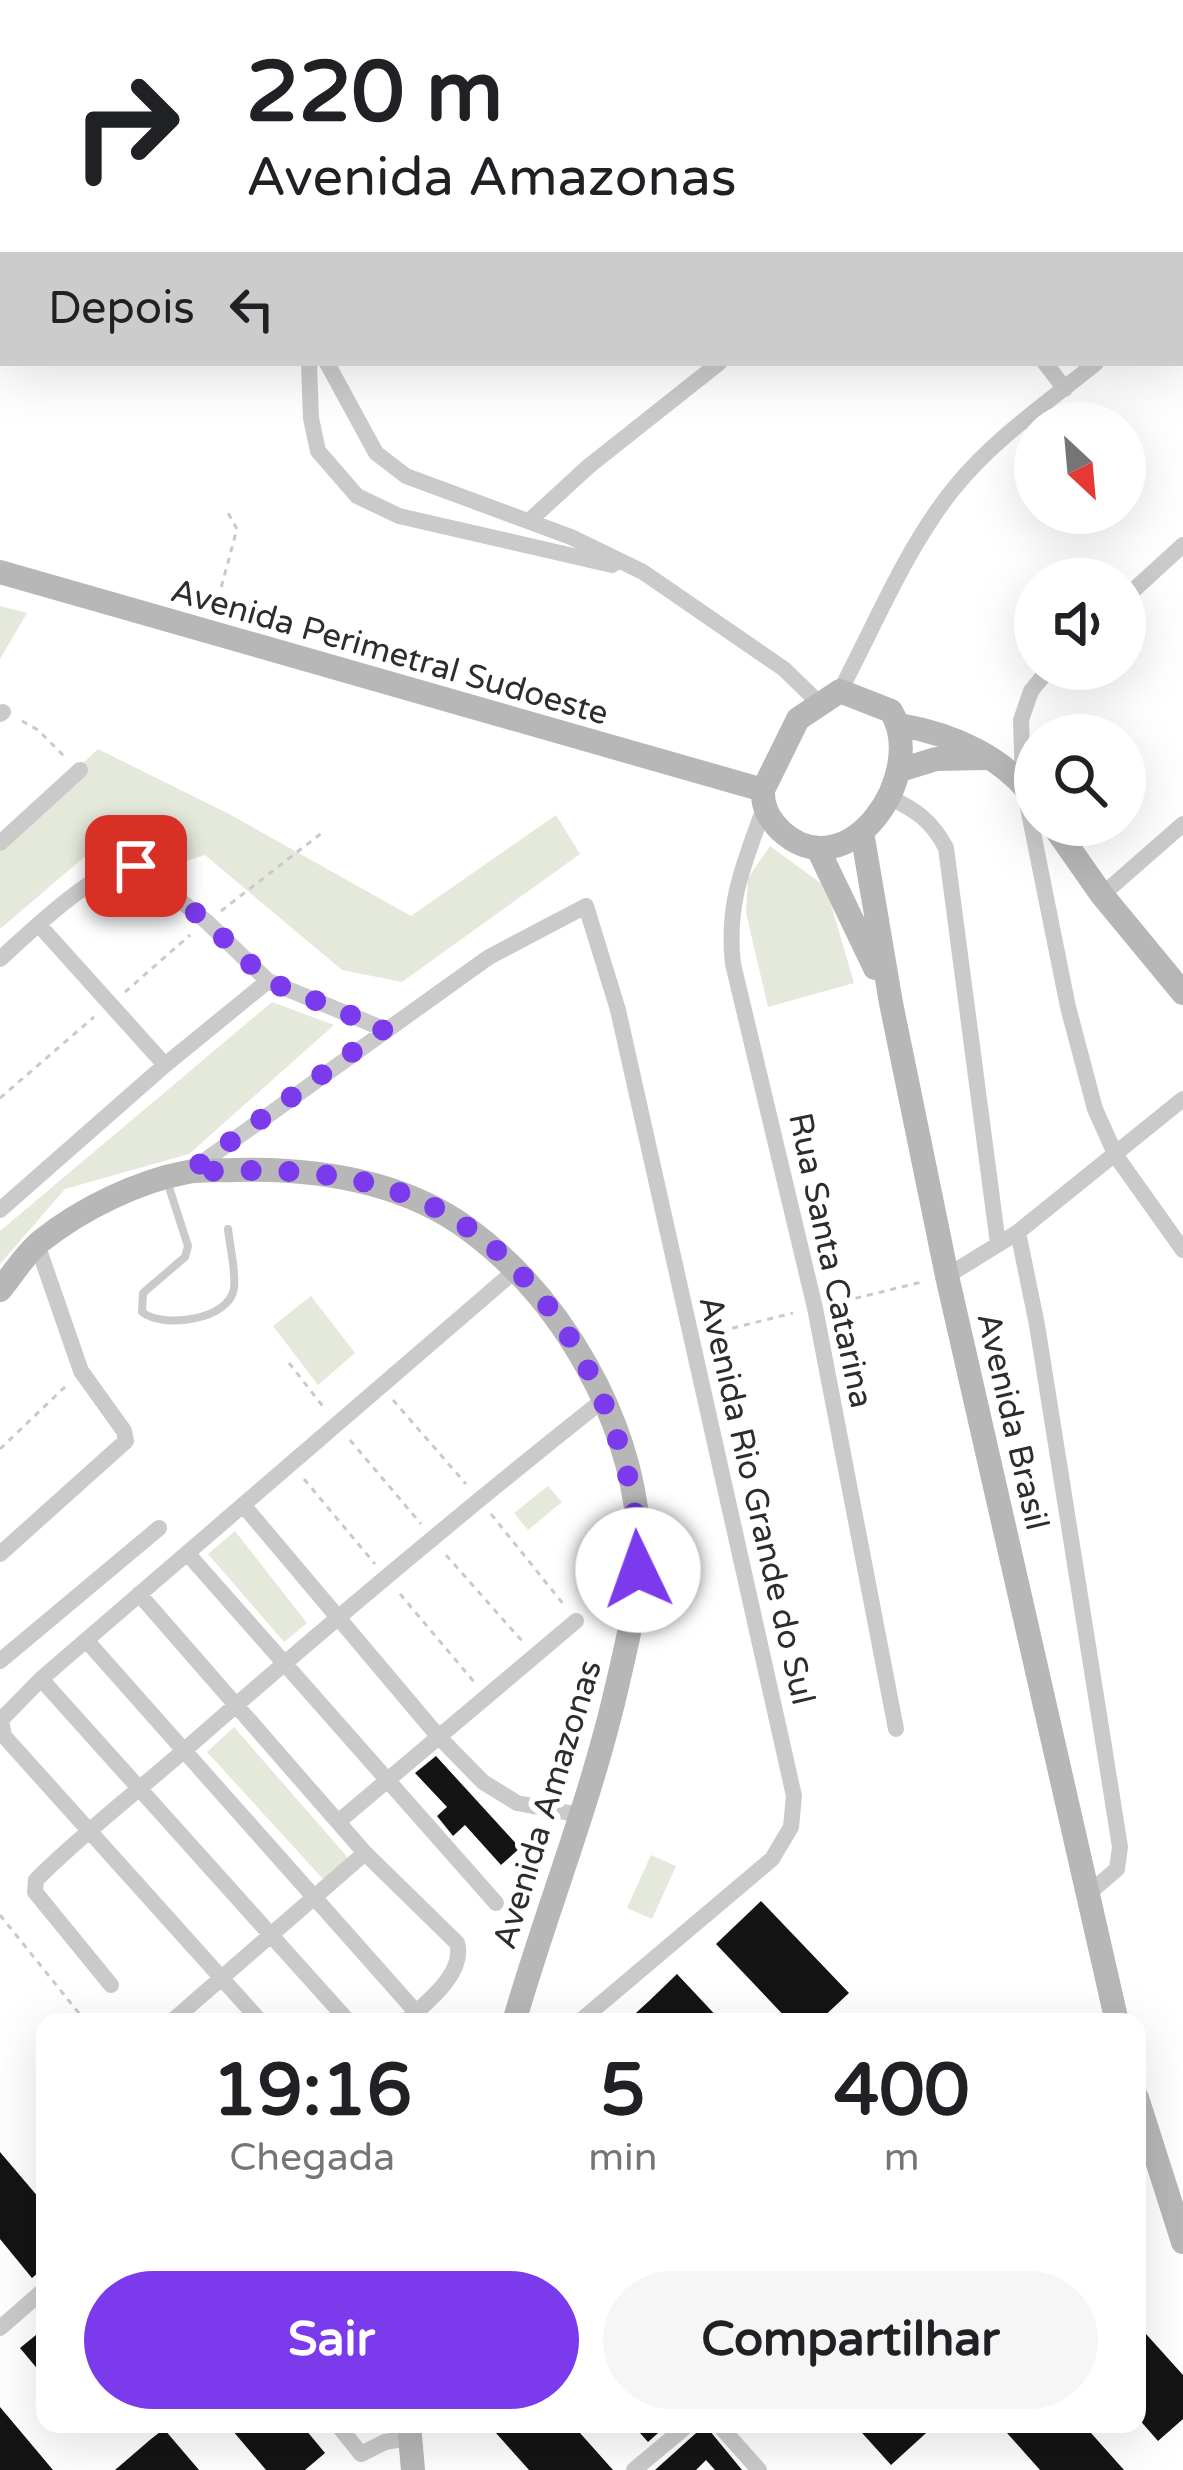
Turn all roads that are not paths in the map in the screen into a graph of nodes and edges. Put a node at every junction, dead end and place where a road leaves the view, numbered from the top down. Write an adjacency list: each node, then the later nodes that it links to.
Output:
1 (309, 366): 10 (street)
2 (329, 366): 7 (street)
3 (715, 366): 7 (street)
4 (1047, 366): 6 (street)
5 (1092, 366): 6 (street)
6 (1065, 389): 12 (street)
7 (529, 520): 10 (street)
8 (1183, 545): 11 (street)
9 (0, 572): 19 (main road, Avenida Perimetral Sudoeste)
10 (644, 572): 12 (street)
11 (1146, 579)
12 (830, 698): 13 (main road); 19 (main road)
13 (900, 725): 14 (main road); 16 (main road)
14 (988, 759): 16 (main road); 17 (main road)
15 (80, 770): 22 (street)
16 (900, 770): 18 (main road)
17 (1014, 780)
18 (889, 797): 21 (main road); 42 (street)
19 (763, 799): 25 (main road); 60 (street, Rua Santa Catarina)
20 (1183, 824): 26 (street)
21 (862, 832): 25 (main road); 32 (main road, Avenida Brasil)
22 (0, 843)
23 (1039, 846): 36 (street)
24 (1068, 846): 26 (main road)
25 (818, 849): 32 (main road)
26 (1102, 895): 31 (main road)
27 (586, 906): 33 (street, Avenida Amazonas); 81 (street, Avenida Rio Grande do Sul)
28 (39, 926): 29 (street); 30 (street); 34 (street)
29 (0, 958)
30 (268, 981): 33 (street); 34 (street)
31 (1183, 993)
32 (891, 1003): 45 (main road, Avenida Brasil)
33 (384, 1029): 37 (street, Avenida Amazonas)
34 (165, 1065): 38 (street)
35 (1183, 1099): 36 (street)
36 (1116, 1156): 40 (street); 43 (street)
37 (177, 1175): 39 (lane); 41 (main road, Avenida Amazonas); 44 (main road, Avenida Amazonas)
38 (0, 1210)
39 (228, 1229)
40 (1018, 1232): 42 (street); 69 (street)
41 (37, 1244): 46 (main road, Avenida Amazonas); 51 (street)
42 (998, 1244): 45 (street)
43 (1183, 1250)
44 (517, 1269): 47 (main road, Avenida Amazonas); 48 (street)
45 (946, 1276): 69 (main road, Avenida Brasil)
46 (0, 1290)
47 (603, 1400): 53 (street); 65 (main road, Avenida Amazonas)
48 (244, 1506): 50 (street); 53 (street)
49 (159, 1528): 56 (street)
50 (187, 1553): 52 (street); 57 (street)
51 (0, 1554)
52 (140, 1594): 55 (street); 59 (street)
53 (338, 1616): 57 (street); 61 (street)
54 (576, 1621): 61 (street)
55 (86, 1640): 58 (street); 62 (street)
56 (0, 1661)
57 (281, 1664): 59 (street); 63 (street)
58 (41, 1678): 64 (street); 67 (street)
59 (237, 1703): 62 (street); 66 (street)
60 (896, 1729)
61 (438, 1736): 63 (street); 65 (street)
62 (184, 1750): 64 (street); 70 (street)
63 (389, 1781): 66 (street); 71 (street)
64 (138, 1788): 67 (street); 72 (street)
65 (580, 1815): 80 (main road, Avenida Amazonas)
66 (338, 1822): 68 (street)
67 (89, 1828): 73 (street); 74 (street)
68 (365, 1852): 70 (street); 79 (street)
69 (1088, 1894): 82 (main road, Avenida Brasil)
70 (314, 1898): 72 (street); 78 (street)
71 (496, 1903)
72 (269, 1938): 73 (street); 77 (street)
73 (221, 1978): 75 (street); 76 (street)
74 (111, 1985)
75 (184, 2013)
76 (253, 2013)
77 (340, 2013)
78 (407, 2013)
79 (414, 2013)
80 (517, 2013)
81 (590, 2013)
82 (1115, 2013)
83 (1146, 2126): 84 (main road)
84 (1183, 2242)
85 (36, 2297): 86 (street)
86 (0, 2329)
87 (344, 2433): 92 (street)
88 (404, 2433): 92 (street)
89 (408, 2433): 94 (main road)
90 (678, 2433): 95 (street)
91 (726, 2433): 96 (street)
92 (361, 2454): 93 (street)
93 (347, 2470)
94 (412, 2470)
95 (634, 2470)
96 (759, 2470)

